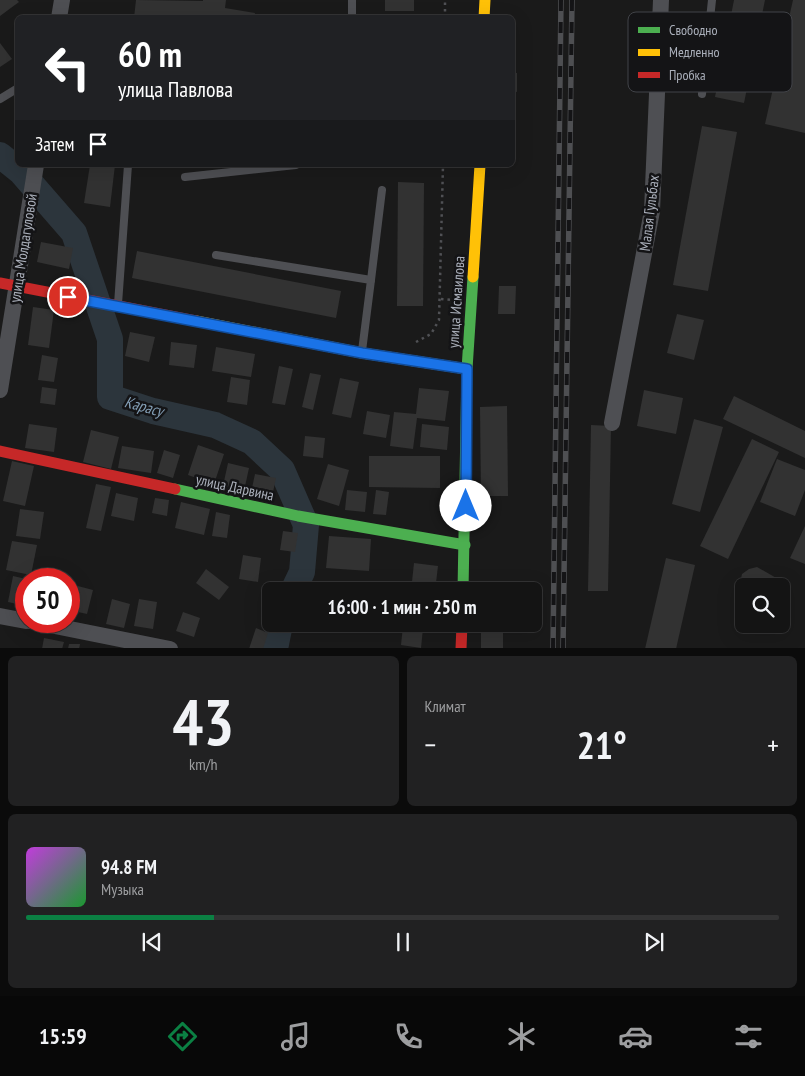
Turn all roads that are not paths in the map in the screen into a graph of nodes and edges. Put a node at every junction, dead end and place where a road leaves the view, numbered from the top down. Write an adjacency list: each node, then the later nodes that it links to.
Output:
1 (62, 0): 4 (street)
2 (352, 0): 5 (lane)
3 (485, 0): 6 (street)
4 (60, 15)
5 (352, 15)
6 (484, 15)
7 (15, 90): 9 (lane)
8 (657, 92): 24 (street, Малая Гульбах)
9 (0, 99)
10 (36, 167): 19 (street, улица Молдагуловой)
11 (128, 167): 20 (lane)
12 (278, 167): 14 (lane)
13 (480, 167): 22 (street, улица Исмаилова)
14 (185, 177)
15 (382, 190): 17 (lane)
16 (216, 256): 17 (lane)
17 (371, 280): 21 (lane)
18 (0, 283): 19 (street)
19 (17, 287): 20 (street); 23 (street, улица Молдагуловой)
20 (118, 306): 21 (street)
21 (362, 353): 22 (street)
22 (467, 369): 26 (street, улица Исмаилова)
23 (0, 390)
24 (612, 423)
25 (0, 451): 26 (street, улица Дарвина)
26 (466, 545): 27 (street, улица Исмаилова)
27 (464, 582)
28 (0, 616): 29 (street)
29 (15, 619)
30 (80, 631): 32 (street)
31 (462, 632): 33 (street)
32 (170, 648)
33 (461, 648)

